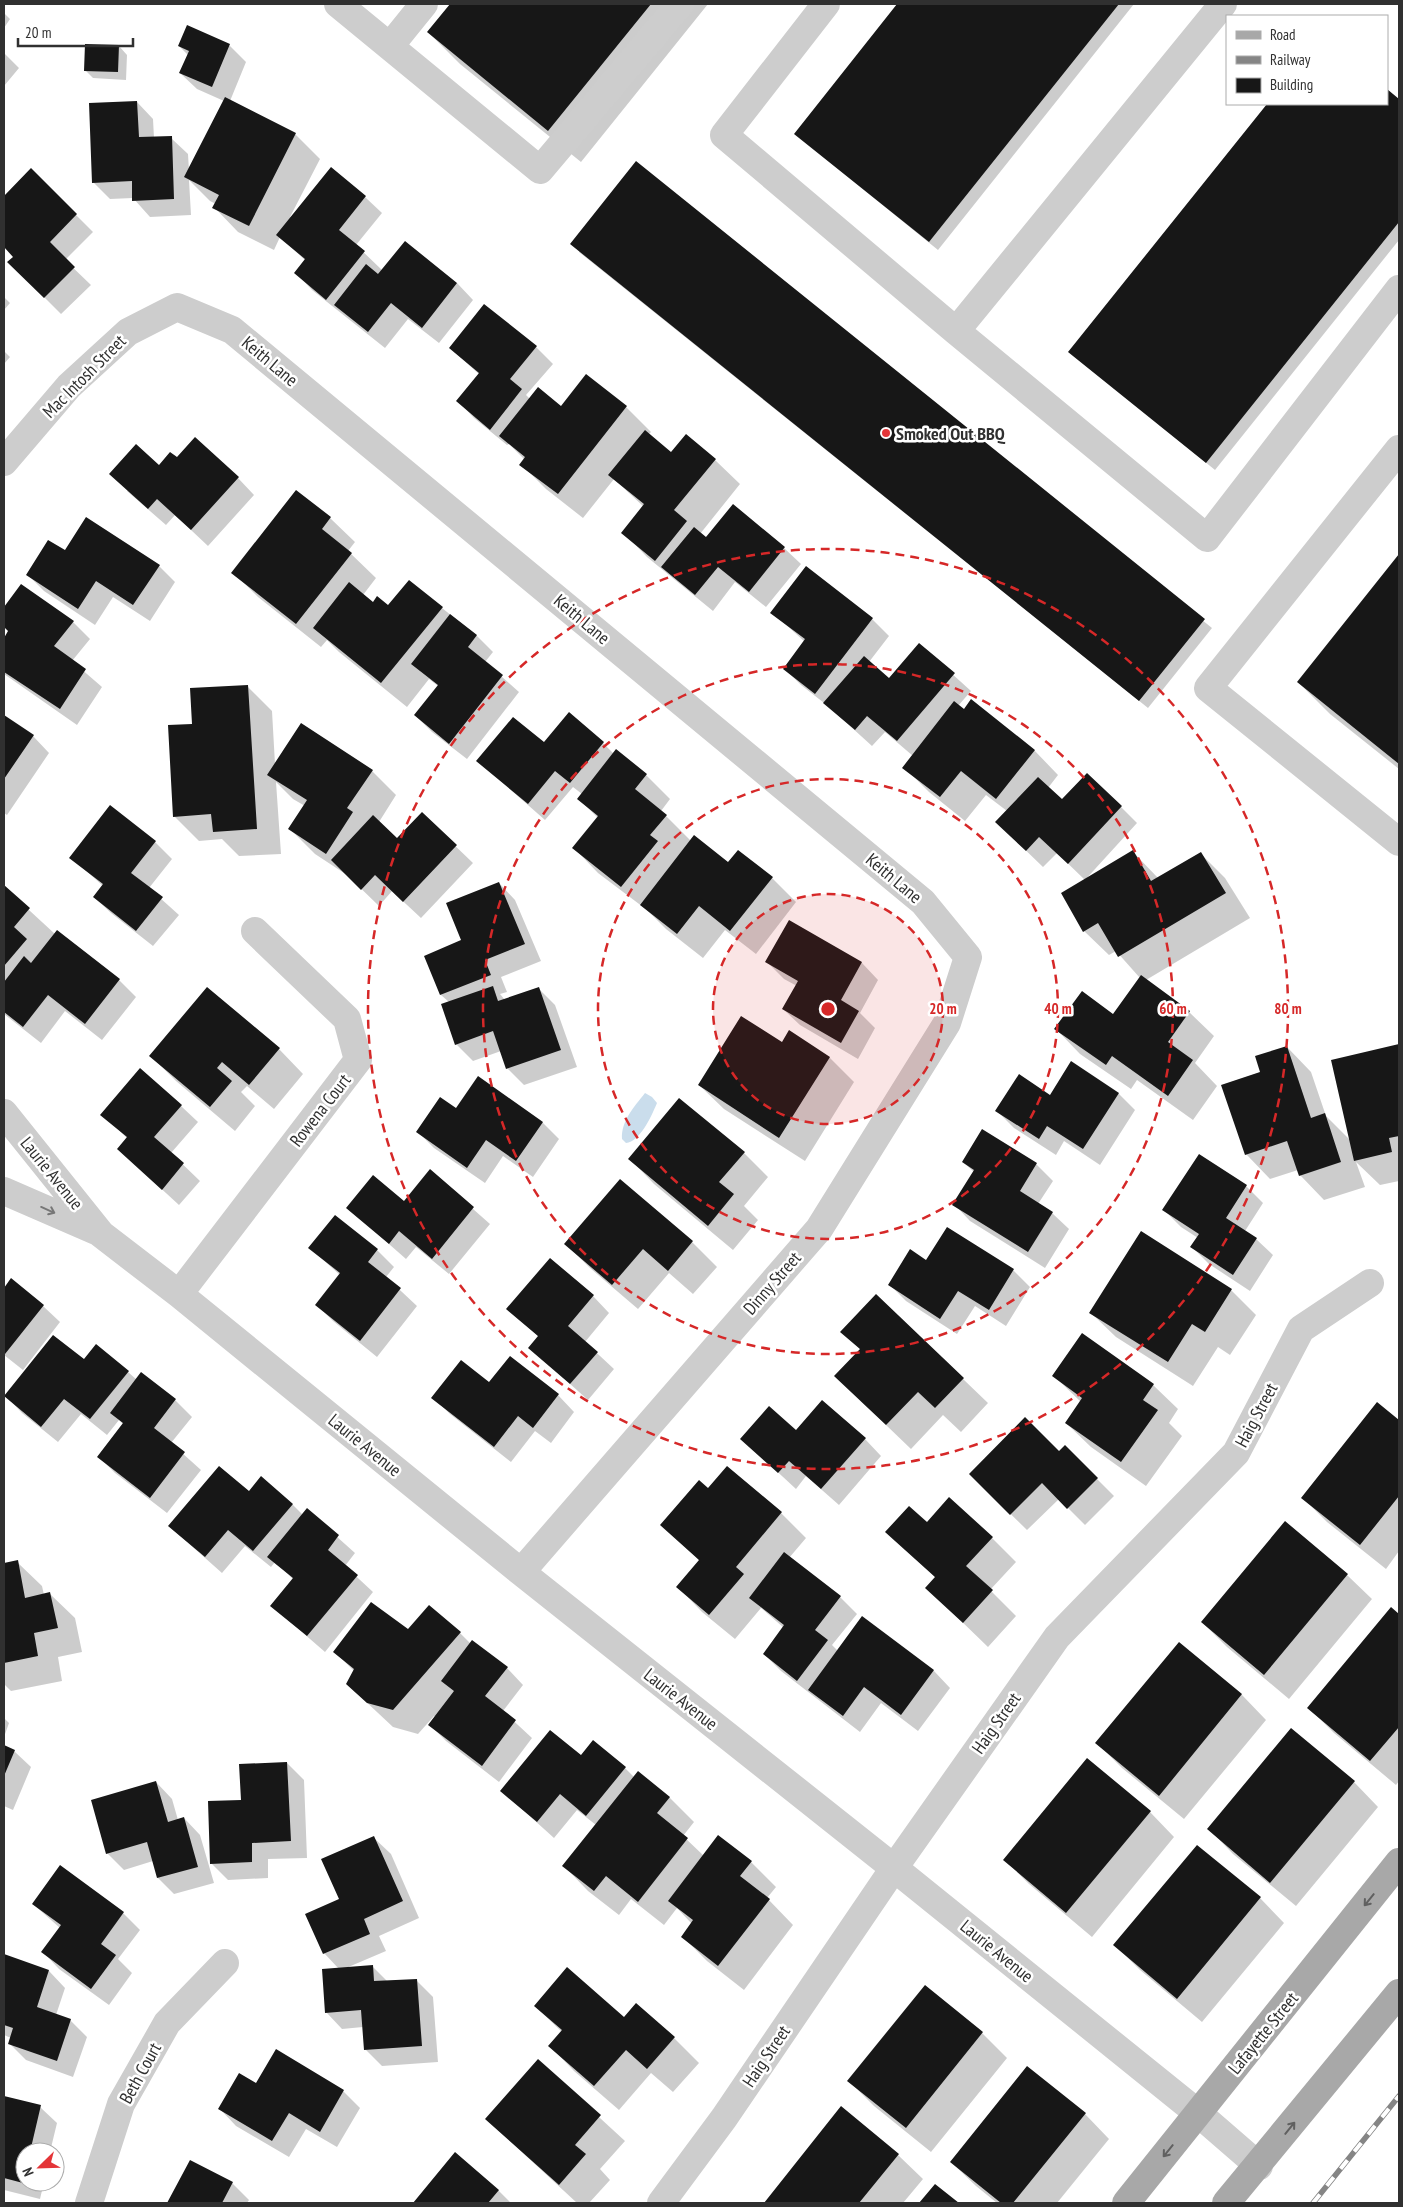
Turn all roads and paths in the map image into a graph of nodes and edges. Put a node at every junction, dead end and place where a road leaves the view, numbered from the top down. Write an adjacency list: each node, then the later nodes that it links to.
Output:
1 (338, 4): 6 (street)
2 (424, 4): 6 (street)
3 (680, 4): 6 (street)
4 (826, 4): 9 (street)
5 (1223, 4): 9 (street)
6 (390, 46)
7 (1399, 288): 9 (street)
8 (177, 307): 11 (street, Mac Intosh Street); 14 (street, Keith Lane)
9 (956, 331)
10 (1399, 449): 12 (street)
11 (4, 462)
12 (1399, 842)
13 (255, 931): 19 (street, Rowena Court)
14 (968, 957): 20 (street, Dinny Street)
15 (4, 1113): 17 (street, Laurie Avenue)
16 (4, 1191): 17 (street, Laurie Avenue, one-way to 17)
17 (101, 1234): 19 (street, Laurie Avenue)
18 (1370, 1282): 22 (street, Haig Street)
19 (179, 1294): 20 (street, Laurie Avenue)
20 (521, 1572): 22 (street, Laurie Avenue)
21 (1399, 1862): 25 (main road, Lafayette Street, one-way to 25)
22 (894, 1868): 25 (street, Laurie Avenue); 28 (street, Haig Street)
23 (225, 1963): 27 (street, Beth Court)
24 (1399, 1993): 26 (main road, one-way to 24)
25 (1199, 2114): 26 (street, Laurie Avenue); 29 (main road, Lafayette Street, one-way to 29)
26 (1259, 2166): 30 (main road)
27 (88, 2203)
28 (661, 2203)
29 (1126, 2203)
30 (1226, 2203)

